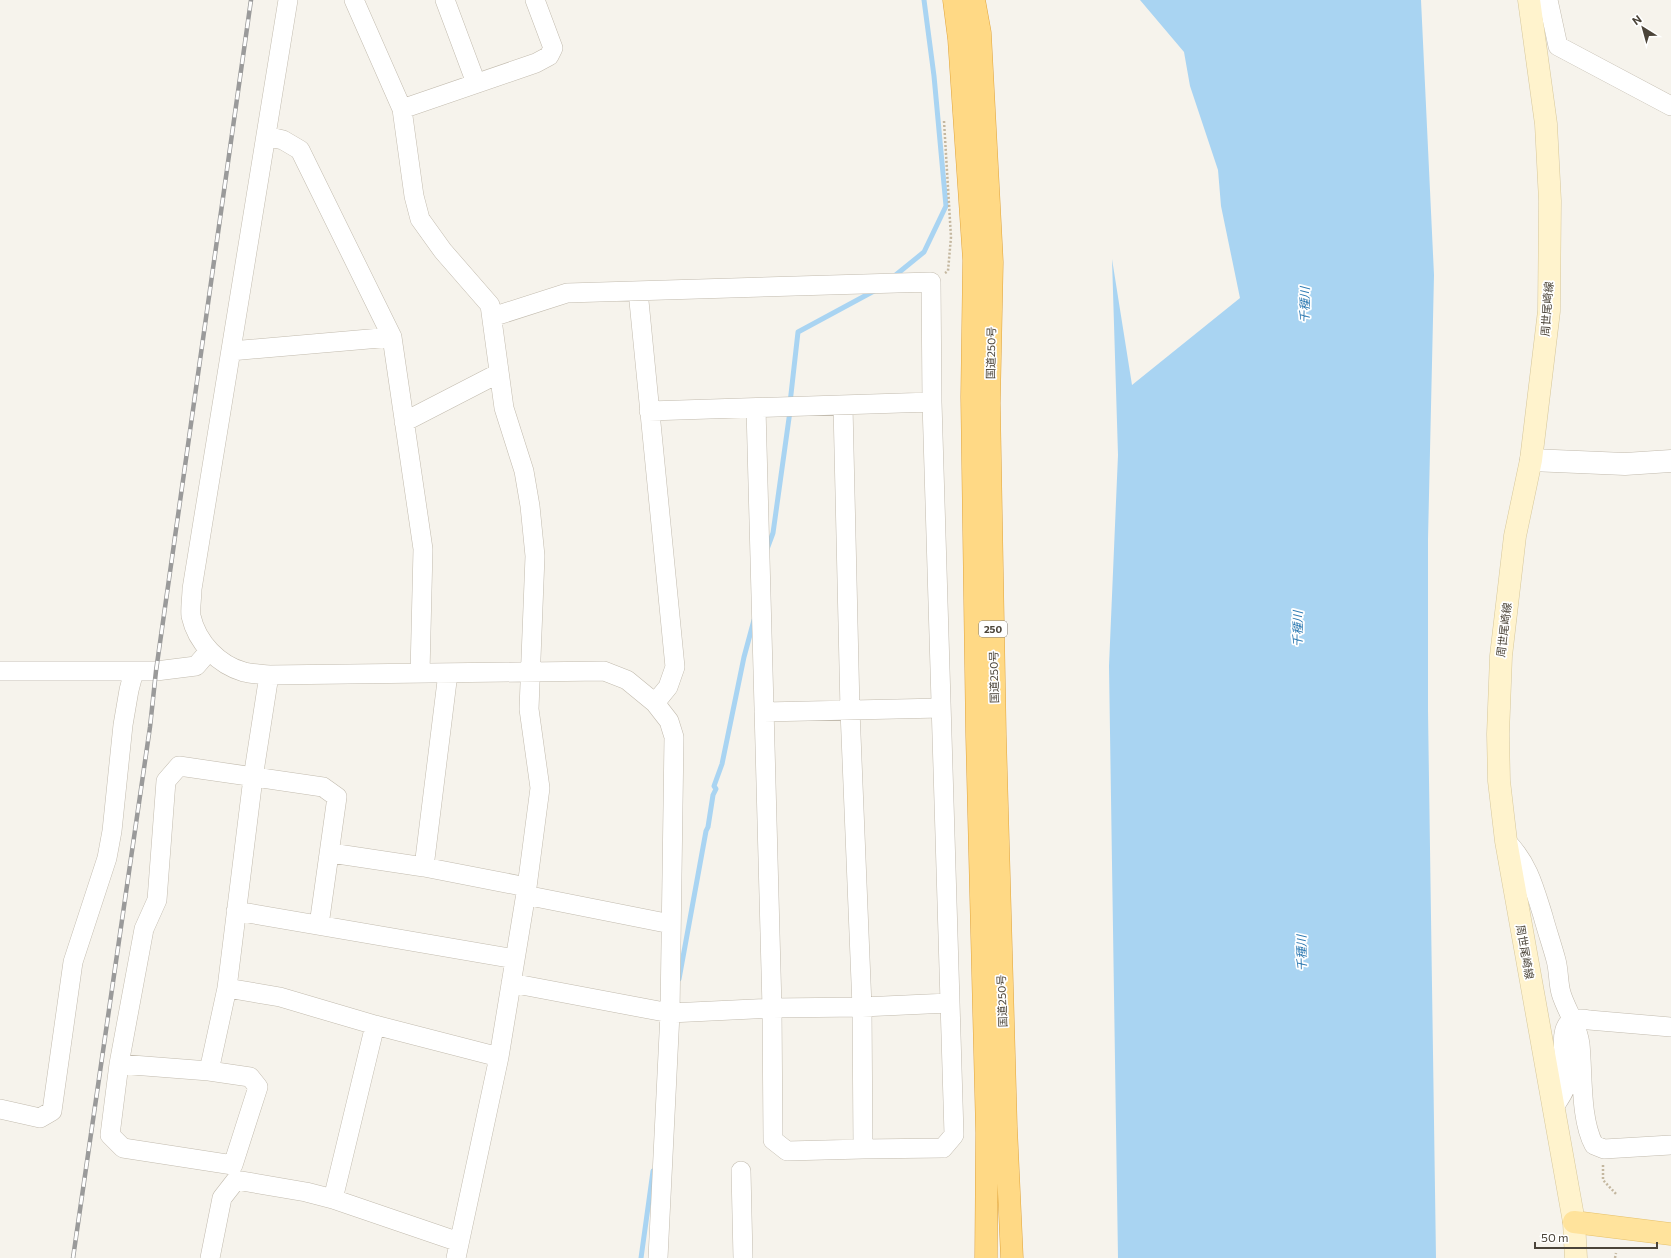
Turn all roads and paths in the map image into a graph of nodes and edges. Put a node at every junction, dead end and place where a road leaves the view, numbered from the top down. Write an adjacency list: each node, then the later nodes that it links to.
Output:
1 (288, 0): 13 (street)
2 (354, 0): 11 (street)
3 (445, 0): 9 (street)
4 (535, 0): 9 (street)
5 (954, 0): 75 (highway, 国道250号 / 250)
6 (974, 0): 76 (highway, 国道250号 / 250)
7 (1529, 0): 25 (main road, 周世尾崎線)
8 (1548, 0): 10 (street)
9 (476, 82): 11 (street)
10 (1671, 106)
11 (402, 109): 16 (street)
12 (943, 114): 14 (path)
13 (266, 136): 17 (street); 18 (street)
14 (931, 282): 15 (street); 20 (street)
15 (638, 291): 16 (street); 23 (street)
16 (492, 317): 19 (street)
17 (392, 337): 18 (street); 24 (street)
18 (231, 351): 27 (street)
19 (499, 373): 24 (street); 30 (street)
20 (932, 402): 21 (street); 35 (street)
21 (843, 406): 22 (street); 36 (street)
22 (756, 408): 23 (street); 37 (street)
23 (650, 411): 34 (street)
24 (404, 422): 31 (street)
25 (1531, 460): 26 (street); 39 (main road, 周世尾崎線)
26 (1671, 461)
27 (210, 652): 29 (street); 33 (street)
28 (0, 671): 29 (street)
29 (134, 671): 60 (street)
30 (531, 672): 32 (street); 34 (street); 42 (street)
31 (420, 673): 32 (street); 33 (street)
32 (448, 673): 41 (street)
33 (269, 675): 38 (street)
34 (655, 703): 44 (street)
35 (941, 708): 36 (street); 49 (street)
36 (850, 710): 37 (street); 50 (street)
37 (764, 712): 51 (street)
38 (253, 778): 40 (street); 43 (street); 57 (street)
39 (1506, 841): 53 (street); 59 (main road, 周世尾崎線)
40 (331, 853): 41 (street); 45 (street)
41 (424, 867): 42 (street)
42 (526, 891): 44 (street); 46 (street)
43 (236, 911): 45 (street); 48 (street)
44 (671, 924): 52 (street)
45 (319, 925): 46 (street)
46 (515, 960): 47 (street)
47 (511, 983): 52 (street); 56 (street)
48 (227, 988): 54 (street); 58 (street)
49 (949, 1003): 50 (street); 62 (street)
50 (862, 1007): 51 (street); 62 (street)
51 (772, 1008): 52 (street); 62 (street)
52 (670, 1013): 73 (street)
53 (1572, 1020): 55 (street); 59 (street); 63 (street)
54 (375, 1025): 56 (street); 67 (street)
55 (1671, 1027)
56 (499, 1057): 70 (street)
57 (119, 1064): 58 (street); 65 (street)
58 (209, 1071): 65 (street)
59 (1553, 1108): 68 (main road, 周世尾崎線)
60 (0, 1109)
61 (1671, 1145): 63 (street)
62 (863, 1148)
63 (1604, 1149): 66 (path)
64 (741, 1171): 74 (street)
65 (234, 1173): 67 (street); 72 (street)
66 (1617, 1195)
67 (333, 1199): 70 (street)
68 (1574, 1222): 69 (main road); 77 (main road, 周世尾崎線)
69 (1671, 1234)
70 (458, 1250)
71 (1616, 1253): 78 (path)
72 (210, 1258)
73 (658, 1258)
74 (743, 1258)
75 (986, 1258)
76 (1012, 1258)
77 (1576, 1258)
78 (1615, 1258)

